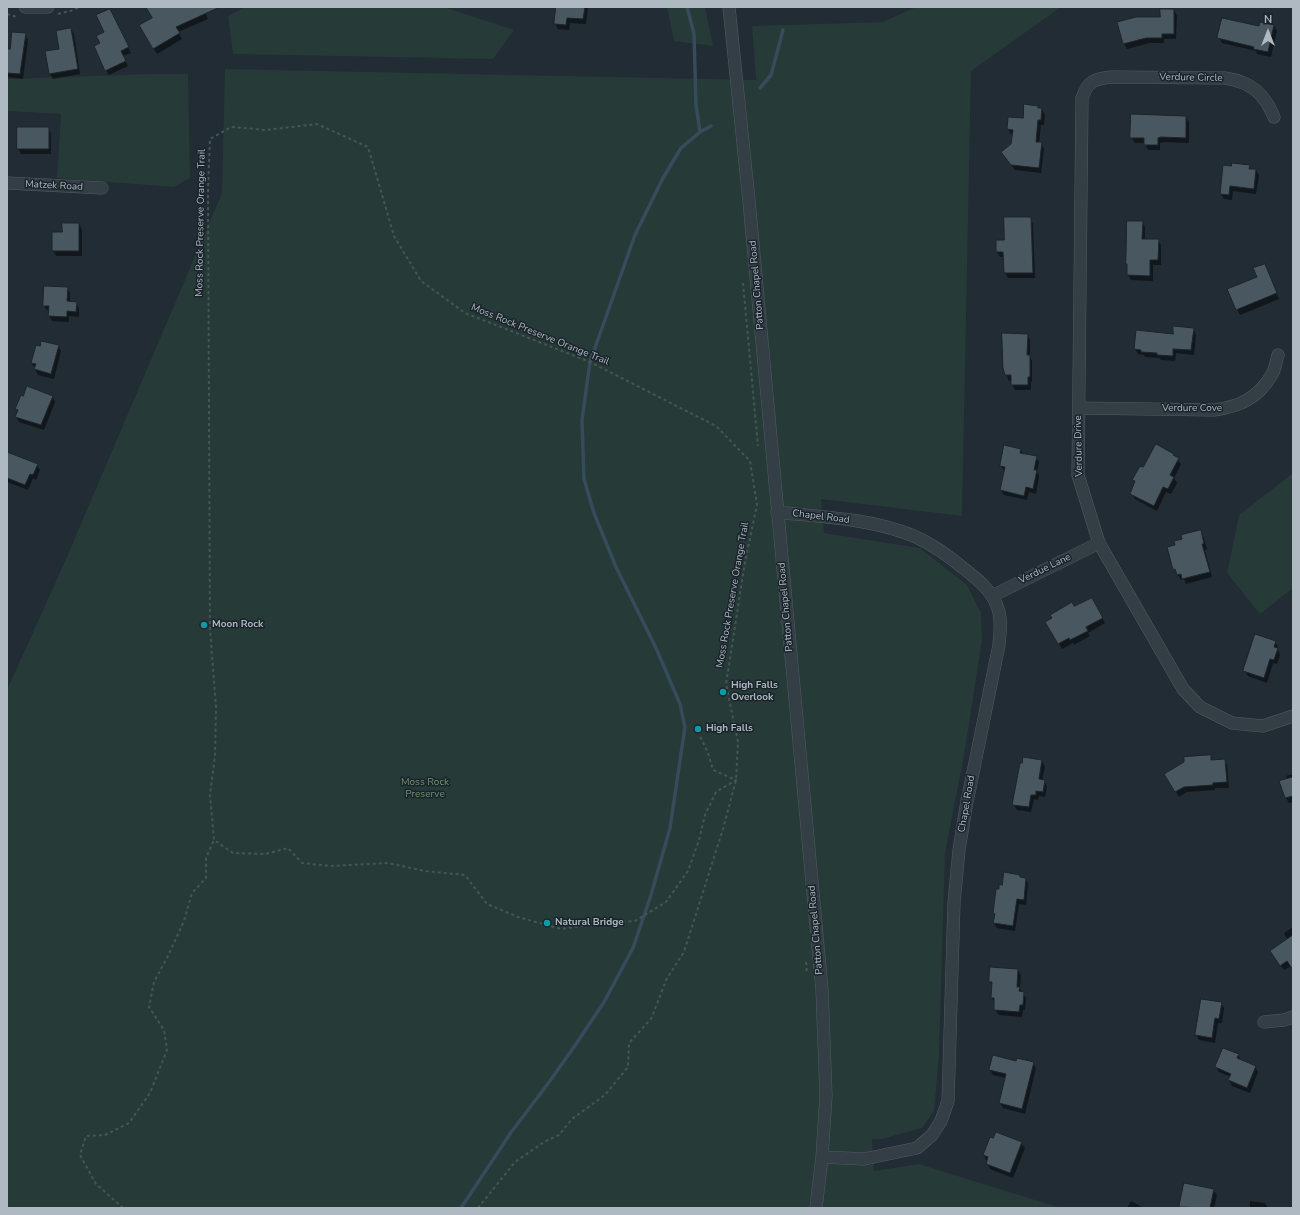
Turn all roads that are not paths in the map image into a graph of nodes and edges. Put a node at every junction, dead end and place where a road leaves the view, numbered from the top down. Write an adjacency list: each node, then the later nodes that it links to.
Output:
1 (25, 7): 2 (street)
2 (48, 7)
3 (728, 7): 10 (street, Patton Chapel Road)
4 (1092, 82): 5 (street, Verdure Circle); 9 (street, Verdure Drive)
5 (1274, 117)
6 (7, 183): 7 (street, Matzek Road)
7 (102, 188)
8 (1278, 355): 9 (street, Verdure Cove)
9 (1079, 408): 11 (street, Verdure Drive)
10 (777, 512): 12 (street, Chapel Road); 16 (street, Patton Chapel Road)
11 (1099, 543): 12 (street, Verdue Lane); 13 (street, Verdure Drive)
12 (992, 596): 16 (street, Chapel Road)
13 (1293, 716)
14 (1293, 1017): 15 (street)
15 (1264, 1022)
16 (822, 1157): 17 (street, Patton Chapel Road)
17 (816, 1208)

